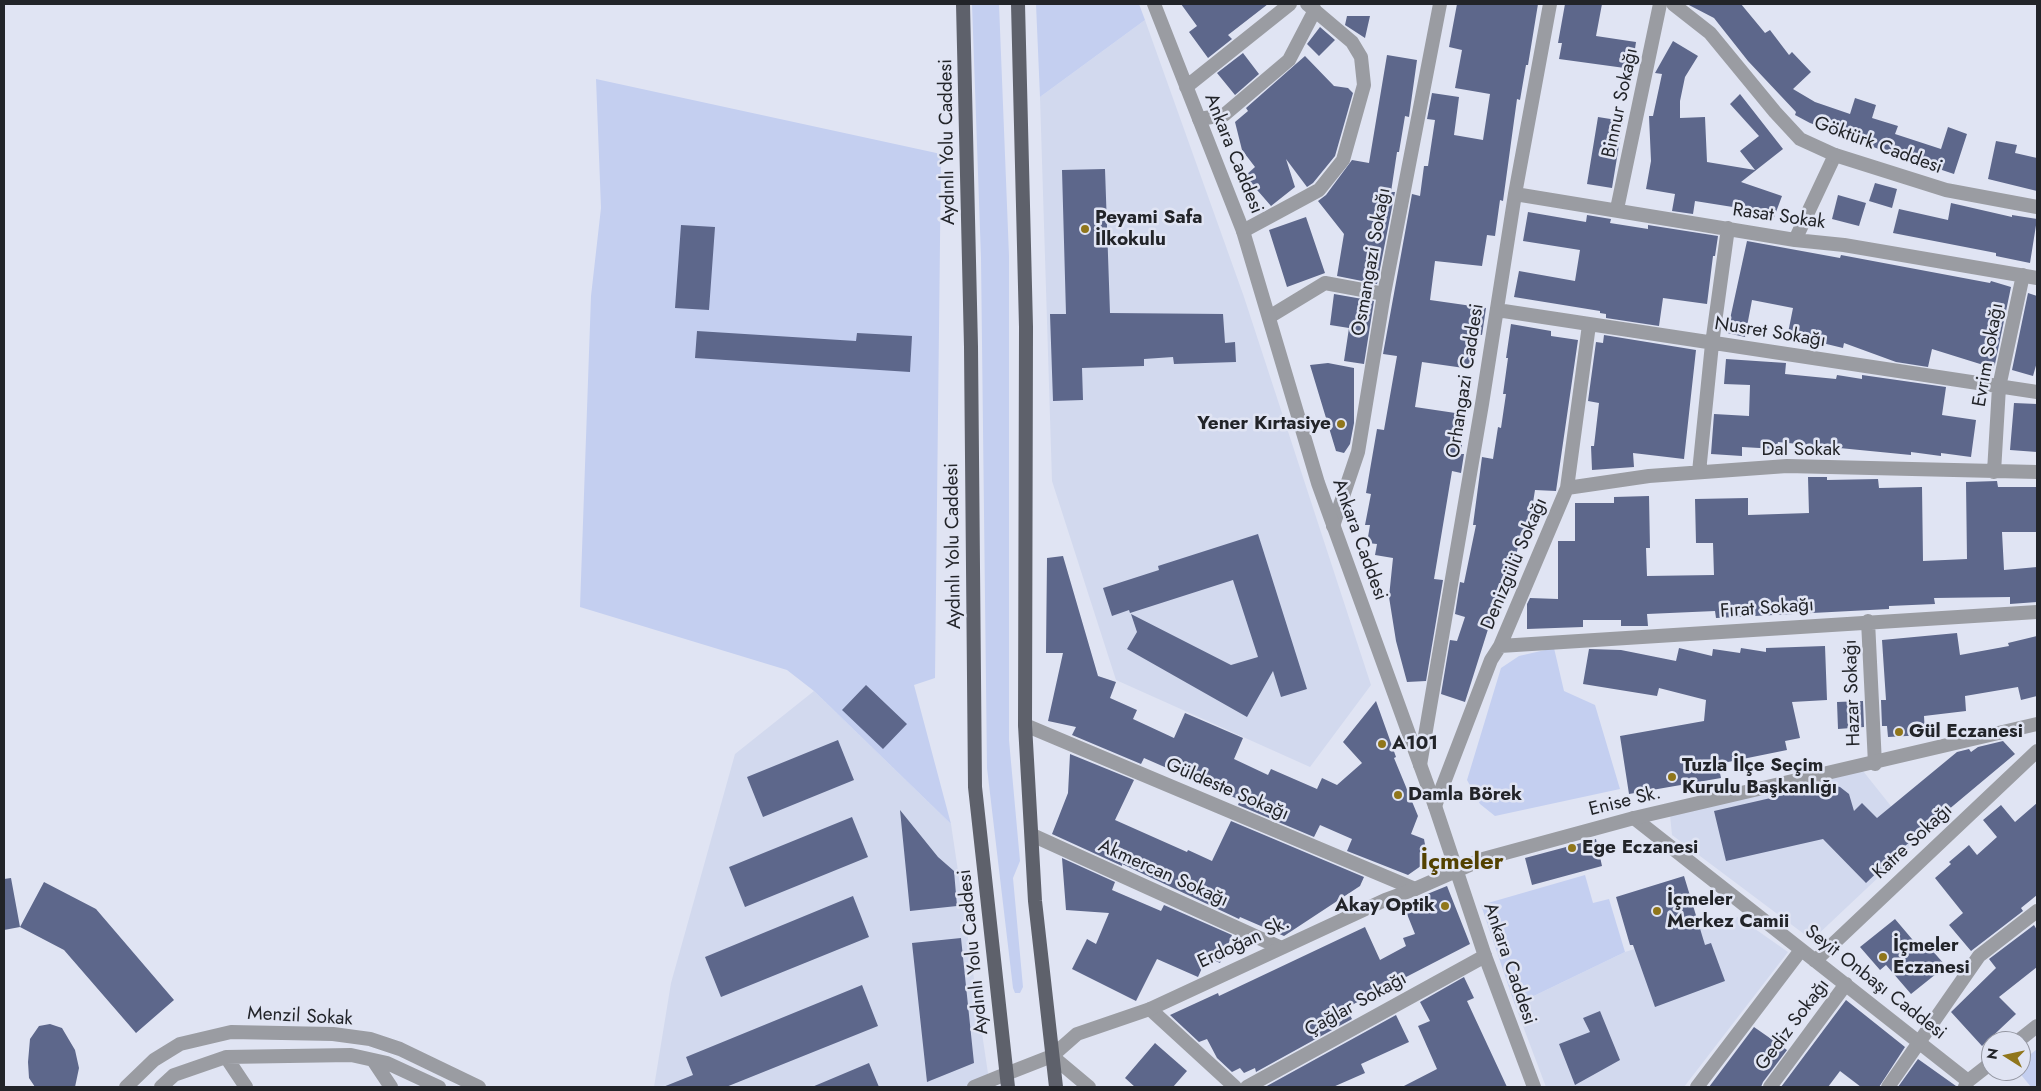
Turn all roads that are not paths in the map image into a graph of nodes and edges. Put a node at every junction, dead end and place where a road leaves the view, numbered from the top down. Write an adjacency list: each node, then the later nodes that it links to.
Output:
1 (963, 4): 57 (main road, Aydınlı Yolu Caddesi)
2 (1018, 4): 36 (main road)
3 (1154, 4): 10 (street, Ankara Caddesi)
4 (1290, 4): 10 (street)
5 (1440, 4): 20 (street, Osmangazi Sokağı)
6 (1550, 4): 13 (street, Orhangazi Caddesi)
7 (1660, 4): 15 (street, Binnur Sokağı)
8 (1673, 4): 12 (street, Göktürk Caddesi)
9 (1311, 7): 11 (street); 17 (street)
10 (1186, 87): 11 (street, Ankara Caddesi)
11 (1199, 119): 17 (street, Ankara Caddesi)
12 (1835, 155): 14 (street, Göktürk Caddesi); 18 (street)
13 (1515, 194): 15 (street, Rasat Sokak); 21 (street, Orhangazi Caddesi)
14 (2037, 207)
15 (1618, 210): 16 (street, Rasat Sokak)
16 (1728, 228): 18 (street, Rasat Sokak); 24 (street)
17 (1243, 231): 22 (street, Ankara Caddesi)
18 (1795, 240): 19 (street, Rasat Sokak)
19 (2030, 277): 25 (street, Evrim Sokağı)
20 (1384, 294): 22 (street); 31 (street, Osmangazi Sokağı)
21 (1497, 310): 23 (street, Nusret Sokağı); 39 (street, Orhangazi Caddesi)
22 (1269, 317): 31 (street, Ankara Caddesi)
23 (1589, 325): 24 (street, Nusret Sokağı); 30 (street, Denizgülü Sokağı)
24 (1712, 344): 25 (street, Nusret Sokağı); 27 (street)
25 (1999, 387): 26 (street, Nusret Sokağı); 28 (street, Evrim Sokağı)
26 (2037, 392)
27 (1699, 472): 28 (street, Dal Sokak); 30 (street, Dal Sokak)
28 (1994, 472): 29 (street, Dal Sokak)
29 (2037, 472)
30 (1567, 488): 34 (street, Denizgülü Sokağı)
31 (1333, 526): 39 (street, Ankara Caddesi)
32 (2037, 612): 33 (street, Fırat Sokağı)
33 (1868, 621): 34 (street, Fırat Sokağı); 38 (street, Hazar Sokağı)
34 (1500, 646): 40 (street, Denizgülü Sokağı)
35 (2037, 724): 38 (street, Enise Sk.)
36 (1025, 725): 42 (main road); 44 (street, Güldeste Sokağı)
37 (2037, 752): 49 (street, Katre Sokağı)
38 (1874, 764): 41 (street, Enise Sk.)
39 (1420, 765): 40 (street, Ankara Caddesi)
40 (1435, 806): 43 (street, Ankara Caddesi)
41 (1634, 818): 43 (street, Enise Sk.); 47 (street, Seyit Onbaşı Caddesi)
42 (1032, 835): 46 (street, Akmercan Sokağı); 53 (main road)
43 (1458, 871): 44 (street, Erdoğan Sk.); 48 (street, Ankara Caddesi)
44 (1415, 889): 46 (street, Erdoğan Sk.)
45 (2037, 910): 52 (street)
46 (1279, 948): 51 (street, Erdoğan Sk.)
47 (1801, 950): 49 (street, Seyit Onbaşı Caddesi); 71 (street)
48 (1484, 956): 69 (street, Çağlar Sokağı); 70 (street, Ankara Caddesi)
49 (1815, 961): 50 (street, Seyit Onbaşı Caddesi)
50 (1846, 984): 52 (street, Seyit Onbaşı Caddesi); 72 (street, Gediz Sokağı)
51 (1150, 1009): 53 (street, Erdoğan Sk.); 68 (street)
52 (1920, 1043): 58 (street, Seyit Onbaşı Caddesi); 73 (street)
53 (1052, 1056): 57 (street, Erdoğan Sk.); 66 (main road); 67 (street)
54 (226, 1057): 55 (street, Menzil Sokak); 60 (street, Menzil Sokak); 61 (street)
55 (373, 1060): 62 (street); 63 (street, Menzil Sokak)
56 (1981, 1071): 58 (street)
57 (1007, 1080): 65 (street, Erdoğan Sk.)
58 (1966, 1084)
59 (126, 1087): 64 (street, Menzil Sokak)
60 (161, 1087)
61 (246, 1087)
62 (391, 1087)
63 (438, 1087)
64 (479, 1087)
65 (974, 1087)
66 (1056, 1087)
67 (1089, 1087)
68 (1235, 1087)
69 (1247, 1087)
70 (1534, 1087)
71 (1697, 1087)
72 (1770, 1087)
73 (1888, 1087)

